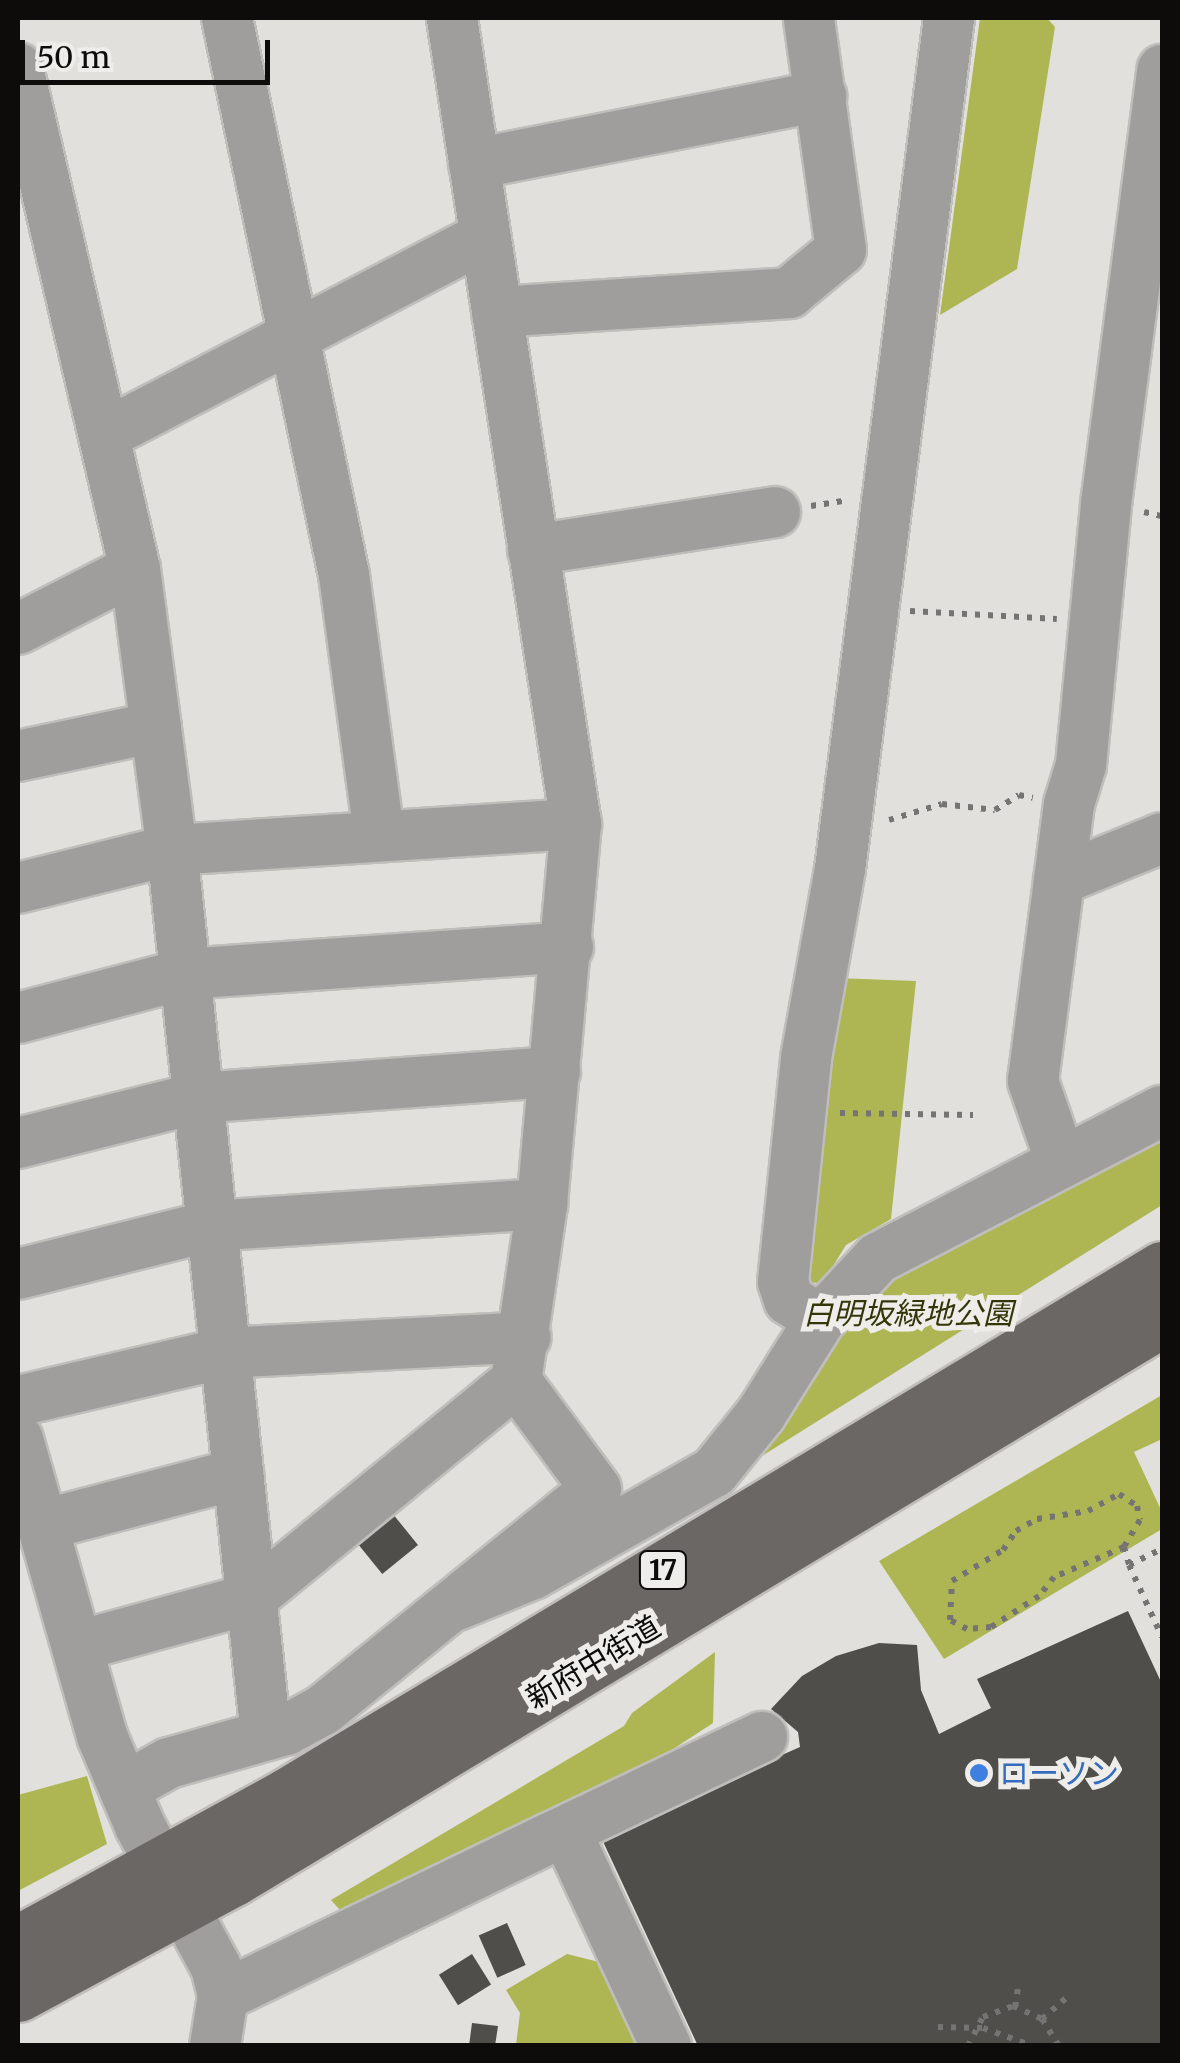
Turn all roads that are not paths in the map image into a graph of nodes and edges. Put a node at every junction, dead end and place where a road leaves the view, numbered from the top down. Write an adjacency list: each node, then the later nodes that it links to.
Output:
1 (227, 18): 11 (street)
2 (452, 18): 8 (street)
3 (809, 18): 7 (street)
4 (948, 23): 38 (street)
5 (18, 68): 12 (street)
6 (1159, 86): 23 (street)
7 (821, 96): 8 (street); 10 (street)
8 (474, 164): 9 (street)
9 (485, 237): 10 (street); 11 (street)
10 (496, 312): 14 (street)
11 (293, 333): 12 (street); 20 (street)
12 (104, 435): 15 (street)
13 (775, 512): 14 (street)
14 (533, 550): 19 (street)
15 (135, 569): 16 (street); 17 (street)
16 (18, 629)
17 (156, 727): 18 (street); 22 (street)
18 (18, 756)
19 (576, 824): 20 (street); 25 (street)
20 (379, 835): 22 (street)
21 (1162, 838): 23 (street)
22 (172, 850): 24 (street); 26 (street)
23 (1059, 880): 32 (street)
24 (18, 888)
25 (568, 947): 26 (street); 28 (street)
26 (184, 974): 27 (street); 29 (street)
27 (18, 1018)
28 (556, 1072): 29 (street); 33 (street)
29 (197, 1098): 31 (street); 34 (street)
30 (1162, 1111): 32 (street)
31 (18, 1143)
32 (1060, 1159): 38 (street)
33 (542, 1204): 34 (street); 40 (street)
34 (210, 1226): 36 (street); 39 (street)
35 (1162, 1270): 52 (main road, 新府中街道 / 17)
36 (18, 1274)
37 (1162, 1319): 52 (main road, 新府中街道 / 17)
38 (820, 1320): 46 (street)
39 (224, 1352): 40 (street); 41 (street); 43 (street)
40 (521, 1359): 45 (street); 46 (street)
41 (18, 1401)
42 (18, 1439): 44 (street)
43 (238, 1474): 44 (street); 45 (street)
44 (42, 1525): 47 (street)
45 (250, 1599): 47 (street); 48 (street)
46 (457, 1605): 48 (street)
47 (78, 1646): 50 (street)
48 (266, 1735): 50 (street)
49 (762, 1737): 51 (street)
50 (124, 1788): 52 (street)
51 (550, 1838): 55 (street); 57 (street)
52 (172, 1886): 53 (main road, 新府中街道 / 17); 54 (main road, 新府中街道 / 17); 55 (street)
53 (18, 1943)
54 (18, 1994)
55 (222, 1996): 56 (street)
56 (215, 2046)
57 (666, 2046)

